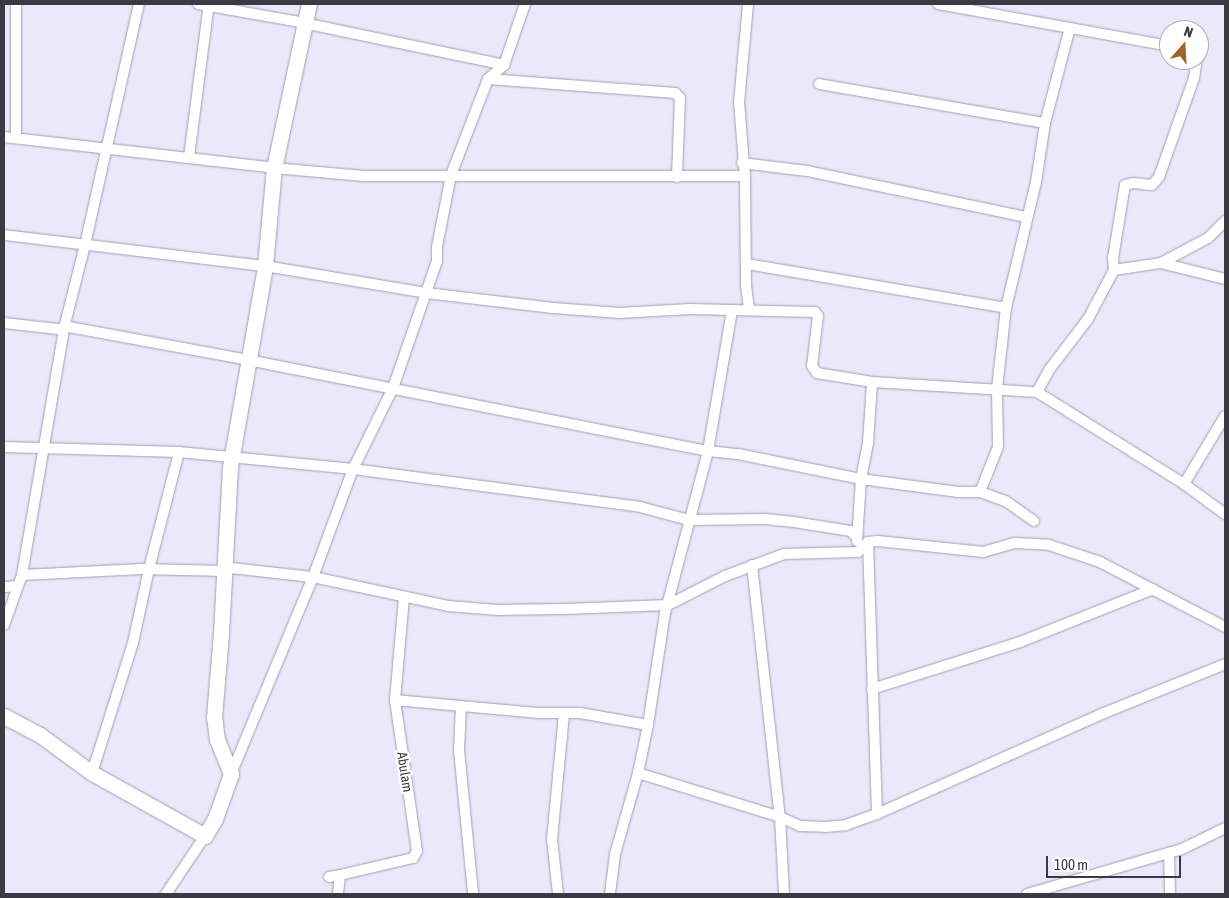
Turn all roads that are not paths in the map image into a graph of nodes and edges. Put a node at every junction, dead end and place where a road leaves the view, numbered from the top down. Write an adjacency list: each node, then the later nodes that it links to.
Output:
1 (16, 4): 18 (street)
2 (139, 4): 19 (street)
3 (198, 4): 8 (street)
4 (309, 4): 9 (street)
5 (525, 4): 12 (street)
6 (748, 4): 21 (street)
7 (938, 4): 10 (street)
8 (209, 5): 9 (street); 20 (street)
9 (305, 24): 12 (street); 22 (street)
10 (1070, 28): 11 (street); 16 (street)
11 (1159, 44)
12 (504, 65): 14 (street)
13 (1195, 70): 33 (street)
14 (488, 79): 23 (street); 25 (street)
15 (820, 84): 16 (street)
16 (1045, 123): 26 (street)
17 (4, 137): 18 (street)
18 (16, 138): 19 (street)
19 (107, 149): 20 (street); 29 (street)
20 (189, 157): 22 (street)
21 (742, 163): 24 (street); 26 (street)
22 (274, 168): 23 (street); 32 (street)
23 (451, 175): 25 (street); 35 (street)
24 (744, 176): 25 (street); 31 (street)
25 (677, 177)
26 (1026, 217): 36 (street)
27 (1225, 221): 30 (street)
28 (4, 235): 29 (street)
29 (85, 245): 32 (street); 40 (street)
30 (1161, 263): 33 (street); 34 (street)
31 (747, 264): 36 (street); 37 (street)
32 (265, 266): 35 (street); 41 (street)
33 (1114, 270): 45 (street)
34 (1225, 279)
35 (426, 292): 38 (street); 43 (street)
36 (1006, 308): 44 (street)
37 (749, 309): 38 (street); 42 (street)
38 (732, 310): 50 (street)
39 (4, 323): 40 (street)
40 (64, 328): 41 (street); 48 (street)
41 (248, 360): 43 (street); 51 (street)
42 (872, 382): 44 (street); 53 (street)
43 (393, 388): 50 (street); 52 (street)
44 (997, 389): 45 (street); 55 (street)
45 (1037, 392): 54 (street)
46 (1225, 416): 54 (street)
47 (4, 447): 48 (street)
48 (43, 447): 49 (street); 65 (street)
49 (180, 452): 51 (street); 63 (street)
50 (708, 452): 53 (street); 57 (street)
51 (232, 457): 52 (street); 64 (street)
52 (354, 469): 57 (street); 66 (street)
53 (861, 480): 55 (street); 59 (street)
54 (1184, 484): 56 (street)
55 (980, 492): 58 (street)
56 (1225, 514)
57 (689, 520): 59 (street); 71 (street)
58 (1034, 521)
59 (857, 538): 61 (street)
60 (868, 542): 61 (street); 69 (street); 75 (street)
61 (858, 552): 62 (street)
62 (752, 565): 71 (street); 85 (street)
63 (149, 569): 64 (street); 65 (street); 81 (street)
64 (225, 571): 66 (street); 82 (street)
65 (22, 575): 67 (street)
66 (313, 578): 70 (street); 82 (street)
67 (17, 586): 68 (street); 72 (street)
68 (4, 587)
69 (1153, 588): 73 (street); 75 (street)
70 (404, 598): 71 (street); 76 (street, Abulam)
71 (668, 605): 80 (street)
72 (4, 625)
73 (1225, 627)
74 (1225, 664): 84 (street)
75 (872, 689): 84 (street)
76 (395, 700): 77 (street); 90 (street, Abulam)
77 (461, 706): 78 (street); 91 (street)
78 (564, 714): 80 (street); 92 (street)
79 (4, 716): 81 (street)
80 (648, 724): 83 (street)
81 (92, 773): 87 (street)
82 (230, 774): 87 (street)
83 (638, 774): 85 (street); 93 (street)
84 (877, 814): 85 (street)
85 (780, 817): 94 (street)
86 (1225, 828): 88 (street)
87 (205, 836): 89 (street)
88 (1169, 853): 95 (street); 96 (street)
89 (166, 894)
90 (338, 894)
91 (473, 894)
92 (558, 894)
93 (610, 894)
94 (784, 894)
95 (1026, 894)
96 (1170, 894)

